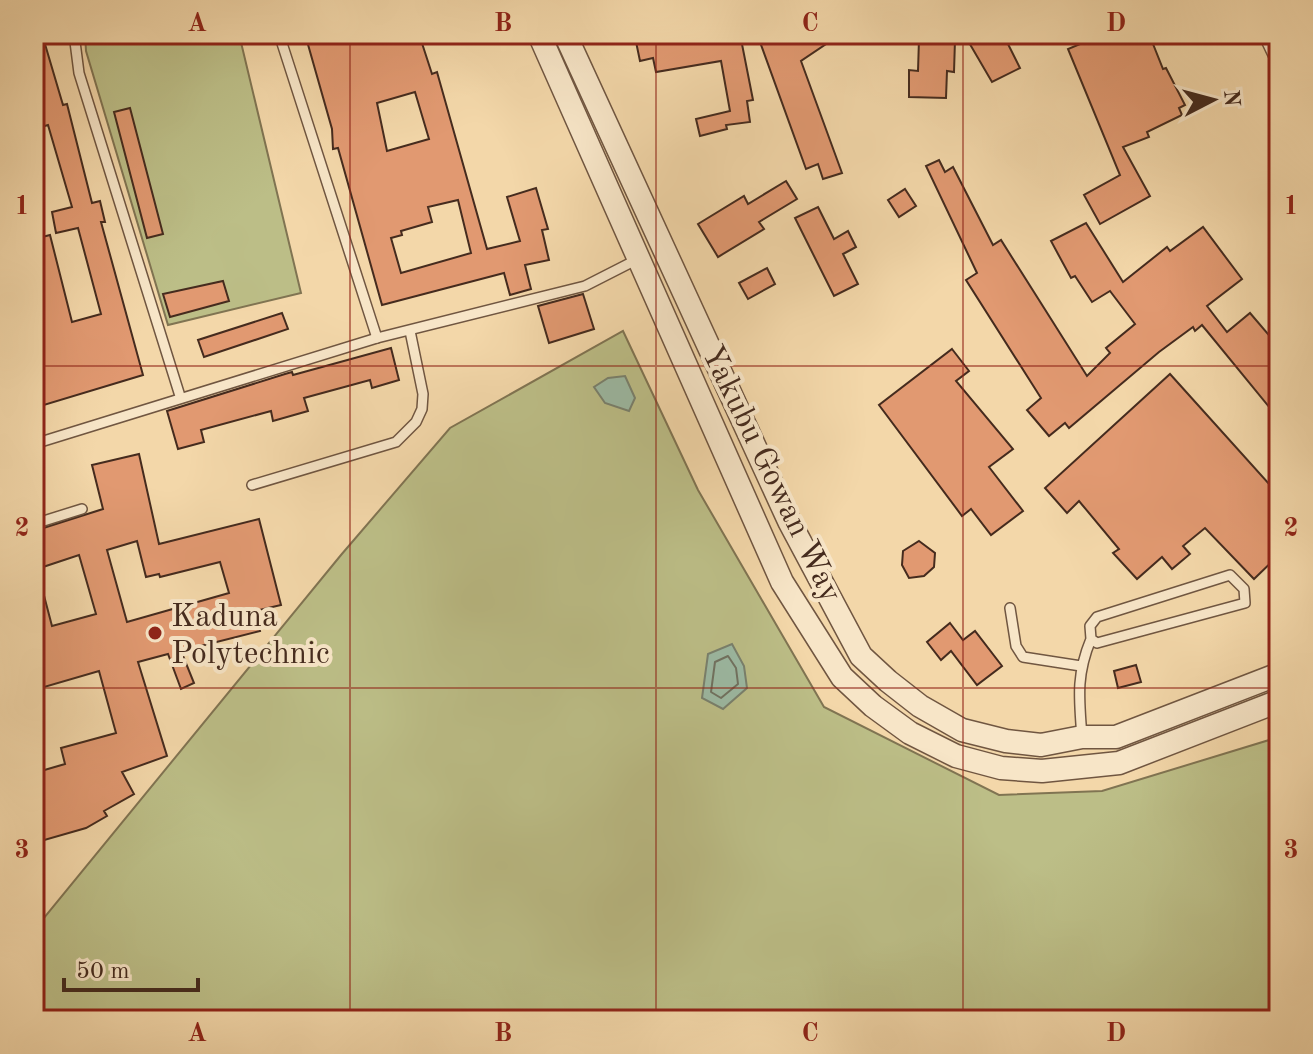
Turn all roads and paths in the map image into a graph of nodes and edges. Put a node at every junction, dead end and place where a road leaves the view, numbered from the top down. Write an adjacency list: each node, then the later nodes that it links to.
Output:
1 (74, 34): 12 (lane)
2 (279, 34): 9 (lane)
3 (539, 34): 7 (street, Yakubu Gowan Way)
4 (565, 34): 10 (street, Yakubu Gowan Way)
5 (1268, 34): 6 (street)
6 (1279, 57)
7 (636, 260): 8 (lane); 11 (street, Yakubu Gowan Way)
8 (410, 331): 9 (lane); 14 (lane)
9 (377, 338): 12 (lane)
10 (725, 377): 11 (street); 22 (street, Yakubu Gowan Way)
11 (698, 392): 21 (street, Yakubu Gowan Way)
12 (180, 396): 13 (lane)
13 (34, 444)
14 (252, 485)
15 (82, 509): 16 (lane)
16 (34, 524)
17 (1010, 608): 19 (lane)
18 (1091, 639): 18 (lane); 19 (lane)
19 (1081, 666): 22 (lane)
20 (1279, 674): 22 (street, Yakubu Gowan Way)
21 (1279, 701)
22 (1082, 737)

